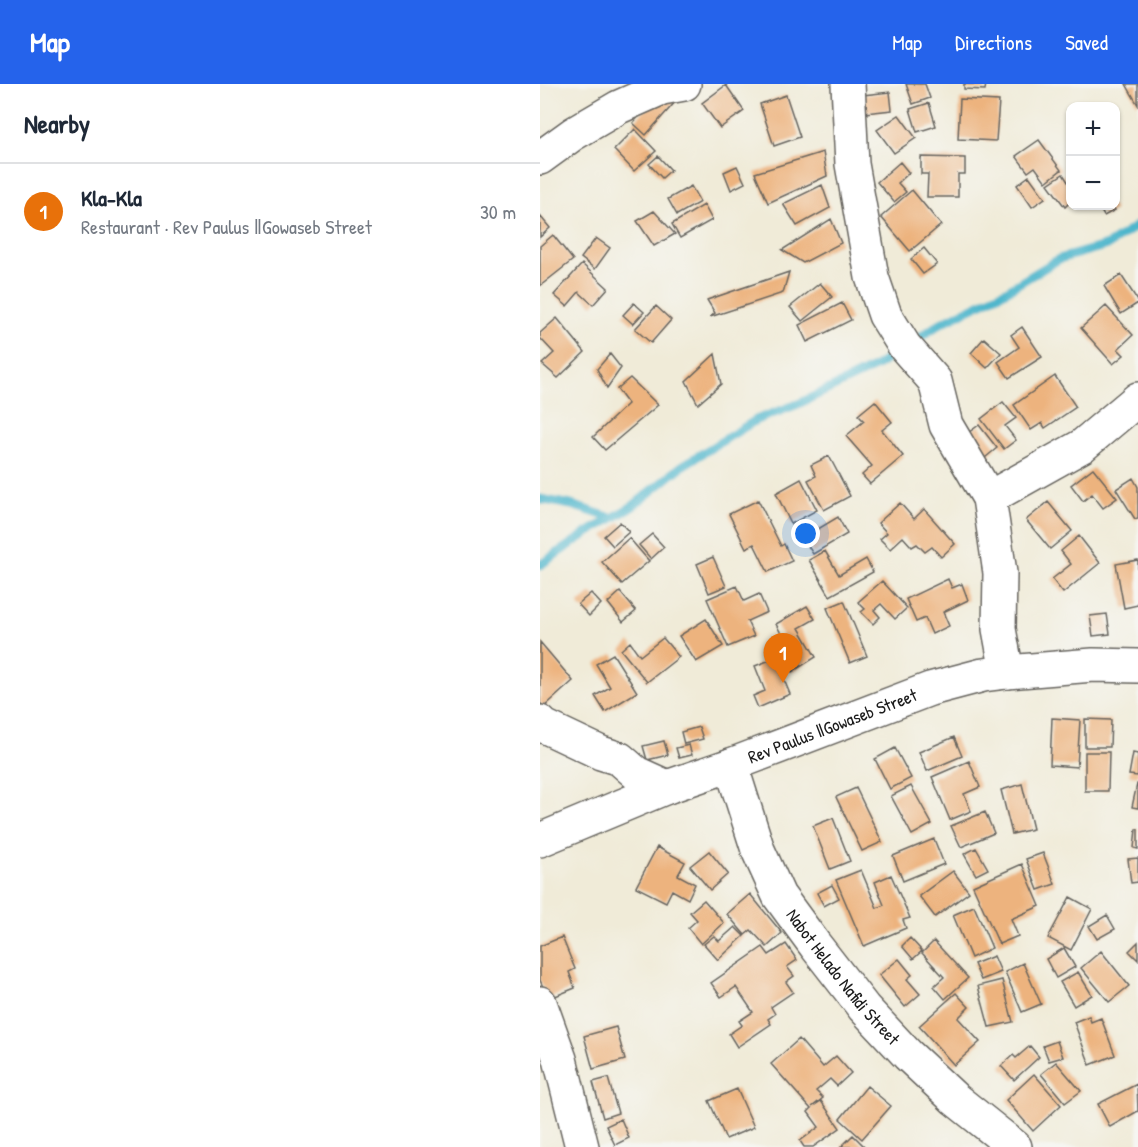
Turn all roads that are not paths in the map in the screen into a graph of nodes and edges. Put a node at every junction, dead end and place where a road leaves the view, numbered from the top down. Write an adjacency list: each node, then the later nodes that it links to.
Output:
1 (684, 84): 3 (street)
2 (848, 84): 5 (street)
3 (540, 158)
4 (1138, 399): 5 (street)
5 (989, 498): 7 (street)
6 (1138, 666): 7 (street, Rev Paulus ǁGowaseb Street)
7 (1007, 672): 9 (street, Rev Paulus ǁGowaseb Street)
8 (540, 722): 10 (street)
9 (730, 765): 10 (street, Rev Paulus ǁGowaseb Street); 14 (street, Nabot Helado Nafidi Street)
10 (667, 787): 11 (street, Rev Paulus ǁGowaseb Street)
11 (540, 840)
12 (540, 1003): 13 (street)
13 (582, 1147)
14 (1015, 1147)

